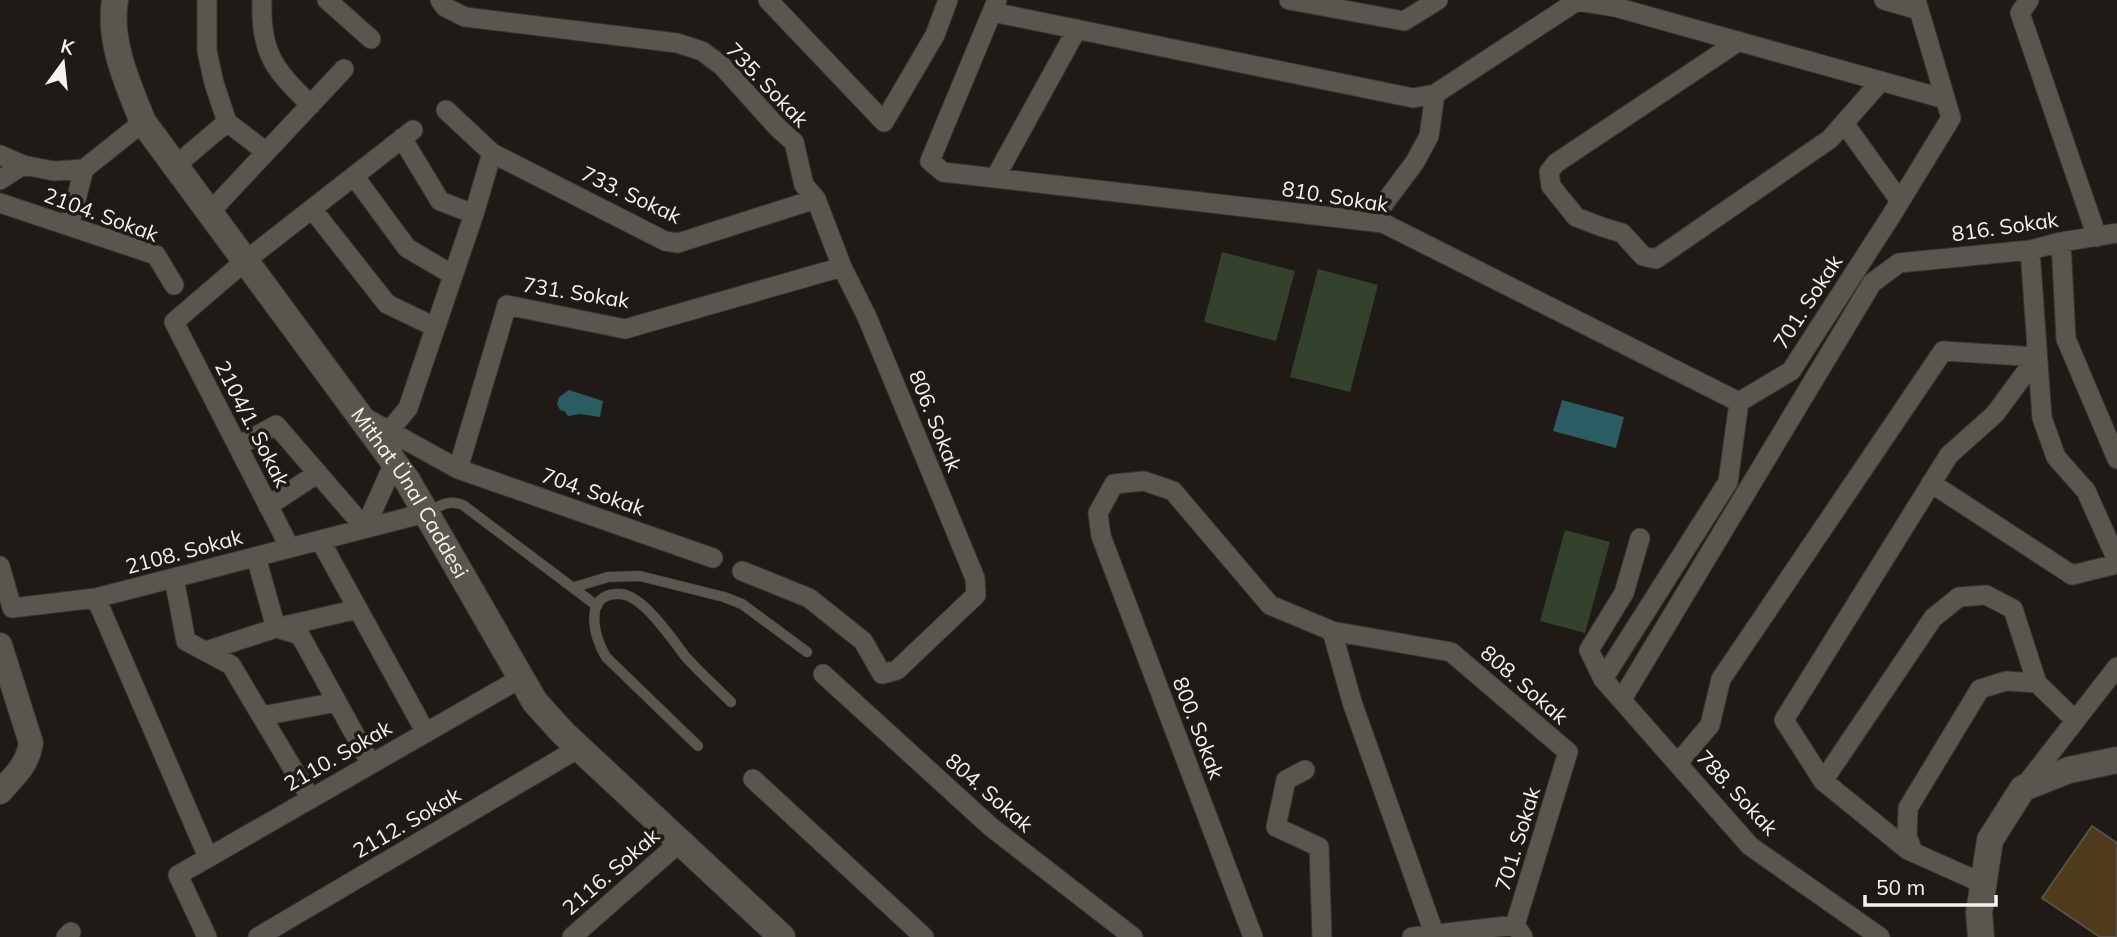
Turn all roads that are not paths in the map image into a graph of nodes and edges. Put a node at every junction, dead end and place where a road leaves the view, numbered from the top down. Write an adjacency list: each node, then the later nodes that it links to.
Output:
1 (115, 0): 23 (main road, Mithat Ünal Caddesi)
2 (206, 0): 24 (street)
3 (262, 0): 20 (street)
4 (327, 0): 15 (street)
5 (768, 0): 6 (street)
6 (948, 0)
7 (1289, 0): 8 (street)
8 (1438, 0)
9 (1884, 0): 11 (street)
10 (443, 4): 35 (street, 735. Sokak)
11 (1918, 5): 21 (street)
12 (995, 6): 14 (street); 33 (street, 810. Sokak)
13 (2025, 6): 45 (street)
14 (1077, 29): 19 (street); 33 (street)
15 (371, 39)
16 (1739, 41): 18 (street); 19 (street); 25 (street)
17 (344, 69): 20 (street)
18 (1881, 81): 21 (street); 25 (street)
19 (1434, 94): 41 (street)
20 (311, 105): 26 (street)
21 (1948, 108): 36 (street, 701. Sokak)
22 (446, 110): 27 (street, 733. Sokak)
23 (143, 122): 30 (main road, Mithat Ünal Caddesi); 31 (street)
24 (227, 122): 26 (street); 30 (street)
25 (1844, 123): 36 (street)
26 (266, 152): 39 (street)
27 (492, 153): 35 (street, 733. Sokak); 40 (street)
28 (0, 155): 29 (street)
29 (23, 165): 31 (street); 34 (street)
30 (174, 167): 39 (main road, Mithat Ünal Caddesi)
31 (84, 169): 42 (street)
32 (354, 176): 38 (street); 40 (street); 51 (street)
33 (995, 178): 41 (street, 810. Sokak)
34 (0, 180)
35 (816, 199): 50 (street, 735. Sokak)
36 (1900, 201): 43 (street, 701. Sokak)
37 (0, 204): 42 (street, 2104. Sokak)
38 (312, 209): 48 (street); 53 (street)
39 (209, 213): 48 (main road, Mithat Ünal Caddesi)
40 (474, 214): 51 (street)
41 (1371, 221): 55 (street, 810. Sokak)
42 (69, 226): 52 (street, 2104. Sokak)
43 (1881, 232): 49 (street); 55 (street, 701. Sokak)
44 (2117, 233): 45 (street, 816. Sokak)
45 (2097, 237): 46 (street, 816. Sokak)
46 (2061, 242): 47 (street, 816. Sokak); 58 (street)
47 (2030, 250): 49 (street, 816. Sokak); 54 (street)
48 (245, 261): 56 (main road, Mithat Ünal Caddesi); 59 (street, 2104/1. Sokak)
49 (1899, 263): 91 (street, 701. Sokak)
50 (842, 267): 62 (street, 731. Sokak); 75 (street, 806. Sokak)
51 (453, 275): 53 (street)
52 (174, 285)
53 (435, 327): 57 (street)
54 (2037, 357): 64 (street); 73 (street); 101 (street)
55 (1739, 402): 89 (street)
56 (360, 415): 57 (street, 704. Sokak); 61 (main road, Mithat Ünal Caddesi)
57 (389, 431): 61 (street); 62 (street, 704. Sokak)
58 (2113, 438): 60 (street)
59 (238, 446): 63 (street); 65 (street, 2104/1. Sokak)
60 (2117, 459)
61 (394, 463): 66 (main road, Mithat Ünal Caddesi); 67 (street)
62 (458, 470): 72 (street, 704. Sokak)
63 (318, 473): 65 (street); 67 (street)
64 (1931, 484): 73 (street); 105 (street)
65 (268, 506): 70 (street, 2104/1. Sokak)
66 (425, 513): 67 (street, 2108. Sokak); 77 (lane); 88 (main road, Mithat Ünal Caddesi)
67 (365, 528): 69 (street, 2108. Sokak)
68 (1640, 538): 89 (street, 788. Sokak)
69 (320, 540): 70 (street, 2108. Sokak); 80 (street)
70 (290, 548): 71 (street, 2108. Sokak)
71 (256, 557): 76 (street, 2108. Sokak); 81 (street)
72 (713, 558)
73 (2117, 562)
74 (0, 566): 78 (street, 2108. Sokak)
75 (742, 571)
76 (174, 578): 78 (street, 2108. Sokak); 84 (street)
77 (575, 587): 79 (lane); 85 (lane)
78 (96, 598): 111 (street)
79 (597, 606): 93 (lane); 97 (lane)
80 (358, 609): 81 (street); 96 (street)
81 (276, 628): 84 (street); 92 (street)
82 (1332, 631): 99 (street, 808. Sokak); 114 (street); 121 (street, 800. Sokak)
83 (0, 645): 107 (street)
84 (206, 651): 94 (street)
85 (807, 652)
86 (2117, 667): 95 (street)
87 (823, 674): 120 (street, 804. Sokak)
88 (521, 678): 96 (street, 2110. Sokak); 98 (main road, Mithat Ünal Caddesi)
89 (1602, 679): 91 (street, 788. Sokak)
90 (2037, 683): 95 (street); 105 (street); 110 (street)
91 (1622, 699): 101 (street, 788. Sokak)
92 (337, 702): 94 (street); 102 (street)
93 (732, 702)
94 (262, 716): 108 (street)
95 (2076, 720): 106 (street)
96 (426, 733): 102 (street, 2110. Sokak)
97 (698, 746)
98 (579, 748): 109 (main road, Mithat Ünal Caddesi); 117 (street, 2112. Sokak)
99 (1568, 752): 113 (street, 701. Sokak)
100 (2117, 760): 106 (main road)
101 (1678, 763): 124 (street, 788. Sokak)
102 (371, 764): 108 (street, 2110. Sokak)
103 (1305, 770): 122 (street)
104 (753, 779): 119 (street)
105 (1822, 781): 110 (street)
106 (2023, 788): 112 (main road)
107 (0, 792)
108 (311, 799): 111 (street, 2110. Sokak)
109 (680, 842): 115 (main road, Mithat Ünal Caddesi); 118 (street, 2116. Sokak)
110 (1913, 852): 112 (street)
111 (208, 858): 116 (street, 2110. Sokak)
112 (1984, 884): 125 (main road)
113 (1519, 931): 114 (street)
114 (1434, 933): 123 (street)
115 (774, 935)
116 (207, 937)
117 (258, 937)
118 (572, 937)
119 (924, 937)
120 (1133, 937)
121 (1253, 937)
122 (1322, 937)
123 (1412, 937)
124 (1880, 937)
125 (1981, 937)

